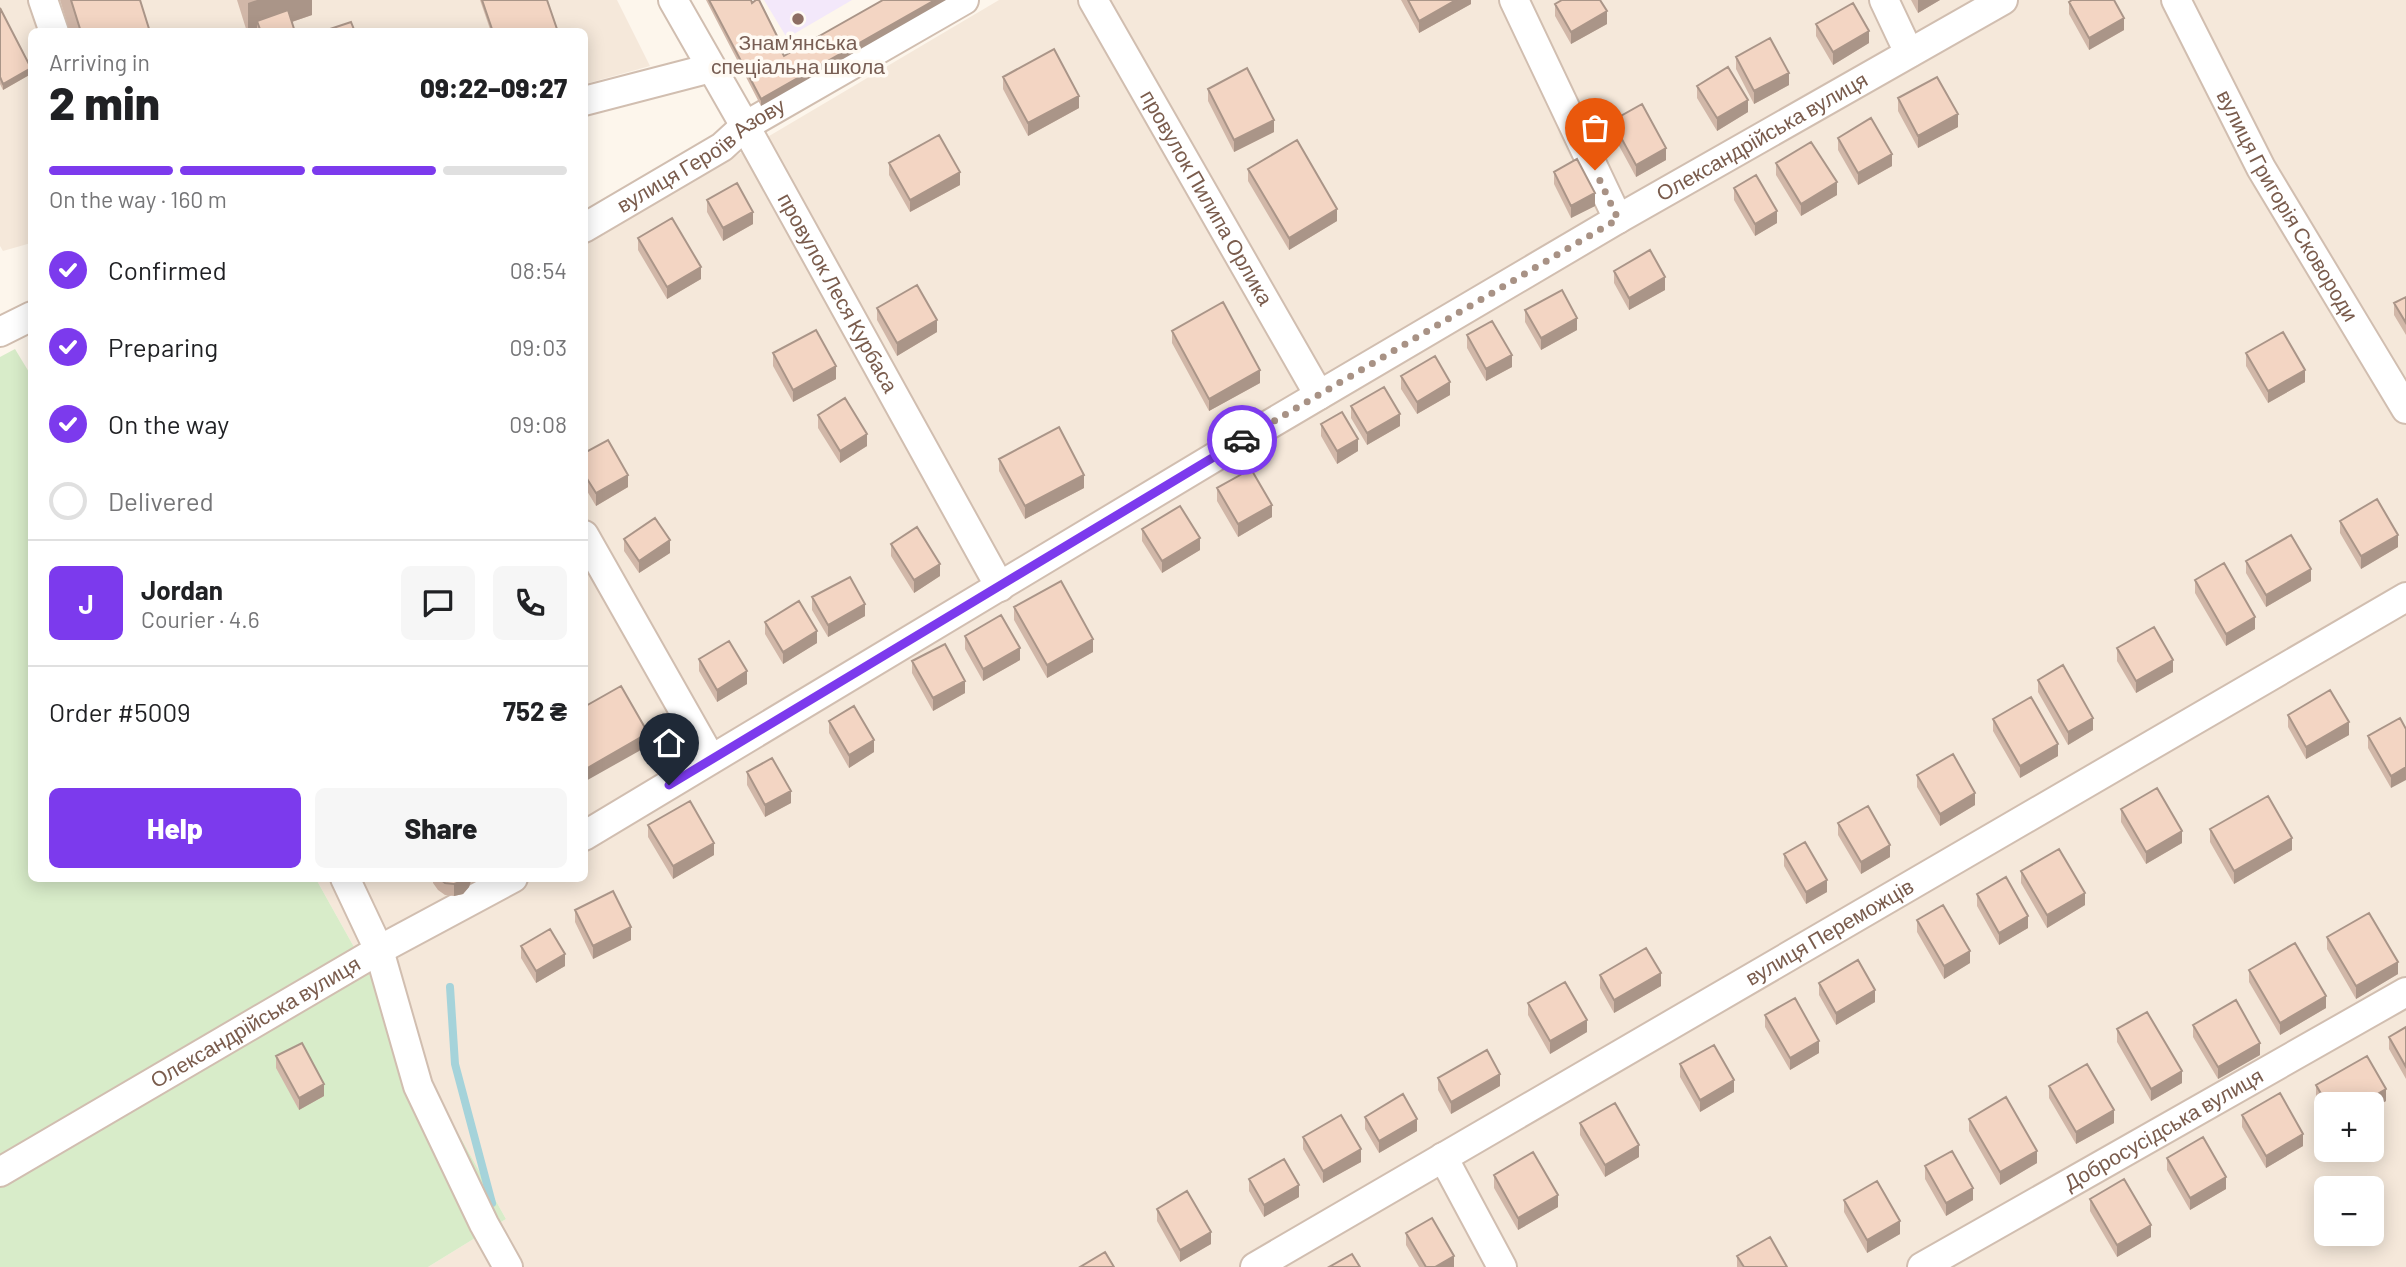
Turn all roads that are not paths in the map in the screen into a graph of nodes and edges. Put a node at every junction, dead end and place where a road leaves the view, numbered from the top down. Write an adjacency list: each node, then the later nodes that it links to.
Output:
1 (43, 0): 9 (street)
2 (673, 0): 11 (street, провулок Леся Курбаса)
3 (964, 0): 13 (street, вулиця Героїв Азову)
4 (1093, 0): 18 (street, провулок Пилипа Орлика)
5 (1514, 0): 14 (street)
6 (1884, 0): 10 (street)
7 (2003, 0): 10 (street, Олександрійська вулиця)
8 (2176, 0): 19 (street, вулиця Григорія Сковороди)
9 (53, 28)
10 (1909, 53): 14 (street, Олександрійська вулиця)
11 (711, 68): 12 (street); 13 (street, провулок Леся Курбаса)
12 (588, 100)
13 (746, 126): 15 (street, вулиця Героїв Азову); 21 (street, провулок Леся Курбаса)
14 (1618, 219): 18 (street, Олександрійська вулиця)
15 (588, 226)
16 (28, 318): 17 (street)
17 (0, 332)
18 (1319, 395): 21 (street, Олександрійська вулиця)
19 (2406, 408)
20 (588, 542): 23 (street)
21 (1000, 587): 23 (street, Олександрійська вулиця)
22 (2406, 597): 29 (street, вулиця Переможців)
23 (711, 759): 24 (street, Олександрійська вулиця)
24 (588, 834)
25 (347, 882): 27 (street)
26 (506, 882): 27 (street, Олександрійська вулиця)
27 (379, 950): 30 (street, Олександрійська вулиця); 31 (street)
28 (2406, 992): 34 (street, Добросусідська вулиця)
29 (1443, 1157): 32 (street, вулиця Переможців); 33 (street)
30 (0, 1172)
31 (508, 1267)
32 (1255, 1267)
33 (1502, 1267)
34 (1923, 1267)

